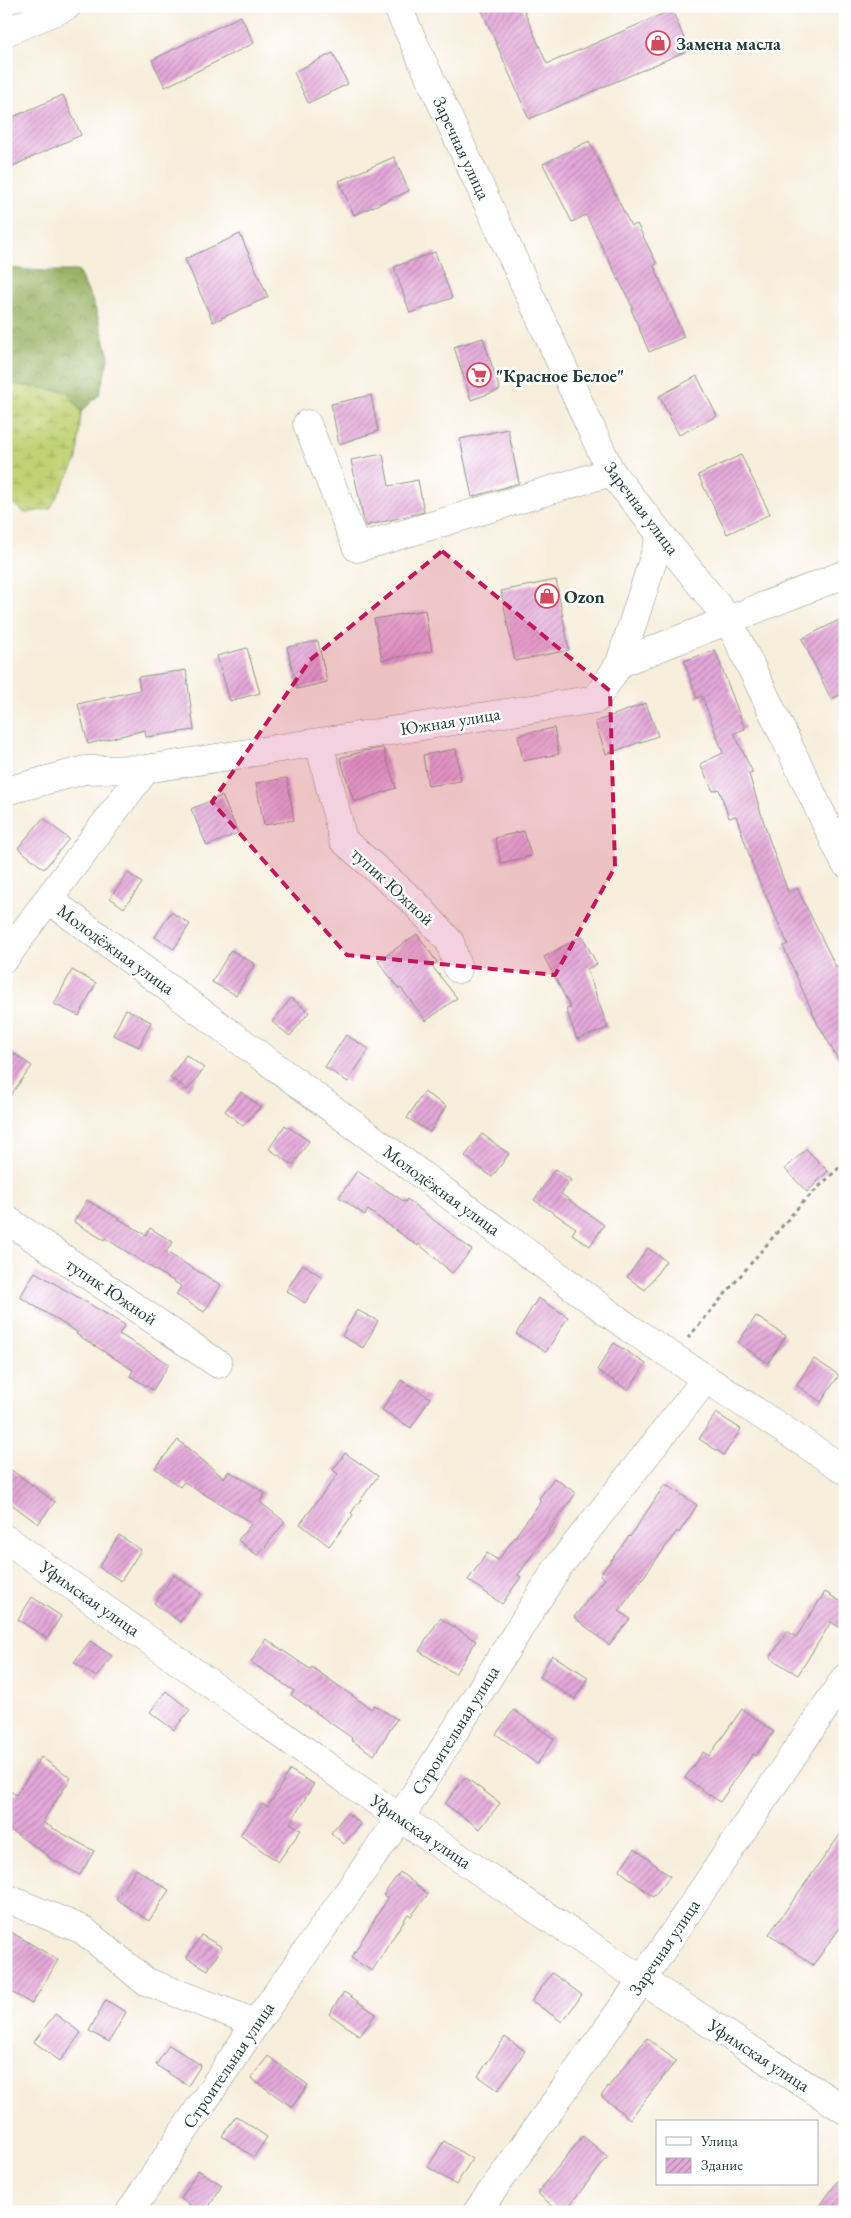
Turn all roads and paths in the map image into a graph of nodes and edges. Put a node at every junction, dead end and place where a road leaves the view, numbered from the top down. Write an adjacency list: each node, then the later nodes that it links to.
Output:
1 (67, 6): 3 (street)
2 (397, 6): 5 (street, Заречная улица)
3 (6, 32)
4 (307, 424): 5 (street)
5 (611, 472): 6 (street, Заречная улица)
6 (661, 535): 8 (street, Заречная улица); 9 (street)
7 (845, 574): 8 (street)
8 (728, 619): 9 (street); 13 (street, Заречная улица)
9 (620, 664): 10 (street, Южная улица)
10 (319, 742): 11 (street, Южная улица); 16 (street, тупик Южной)
11 (146, 769): 12 (street, Южная улица); 14 (street)
12 (6, 791)
13 (845, 863)
14 (48, 899): 15 (street); 19 (street, Молодёжная улица)
15 (6, 957)
16 (458, 969)
17 (845, 1162): 19 (path)
18 (6, 1219): 20 (street, тупик Южной)
19 (672, 1357): 21 (street, Молодёжная улица)
20 (218, 1364)
21 (705, 1380): 22 (street, Молодёжная улица); 25 (street, Строительная улица)
22 (845, 1470)
23 (6, 1539): 25 (street, Уфимская улица)
24 (845, 1678): 27 (street, Заречная улица)
25 (400, 1818): 27 (street, Уфимская улица); 28 (street, Строительная улица)
26 (6, 1898): 28 (street)
27 (642, 1980): 29 (street, Уфимская улица); 31 (street, Заречная улица)
28 (256, 2023): 30 (street, Строительная улица)
29 (845, 2110)
30 (130, 2212)
31 (477, 2212)

